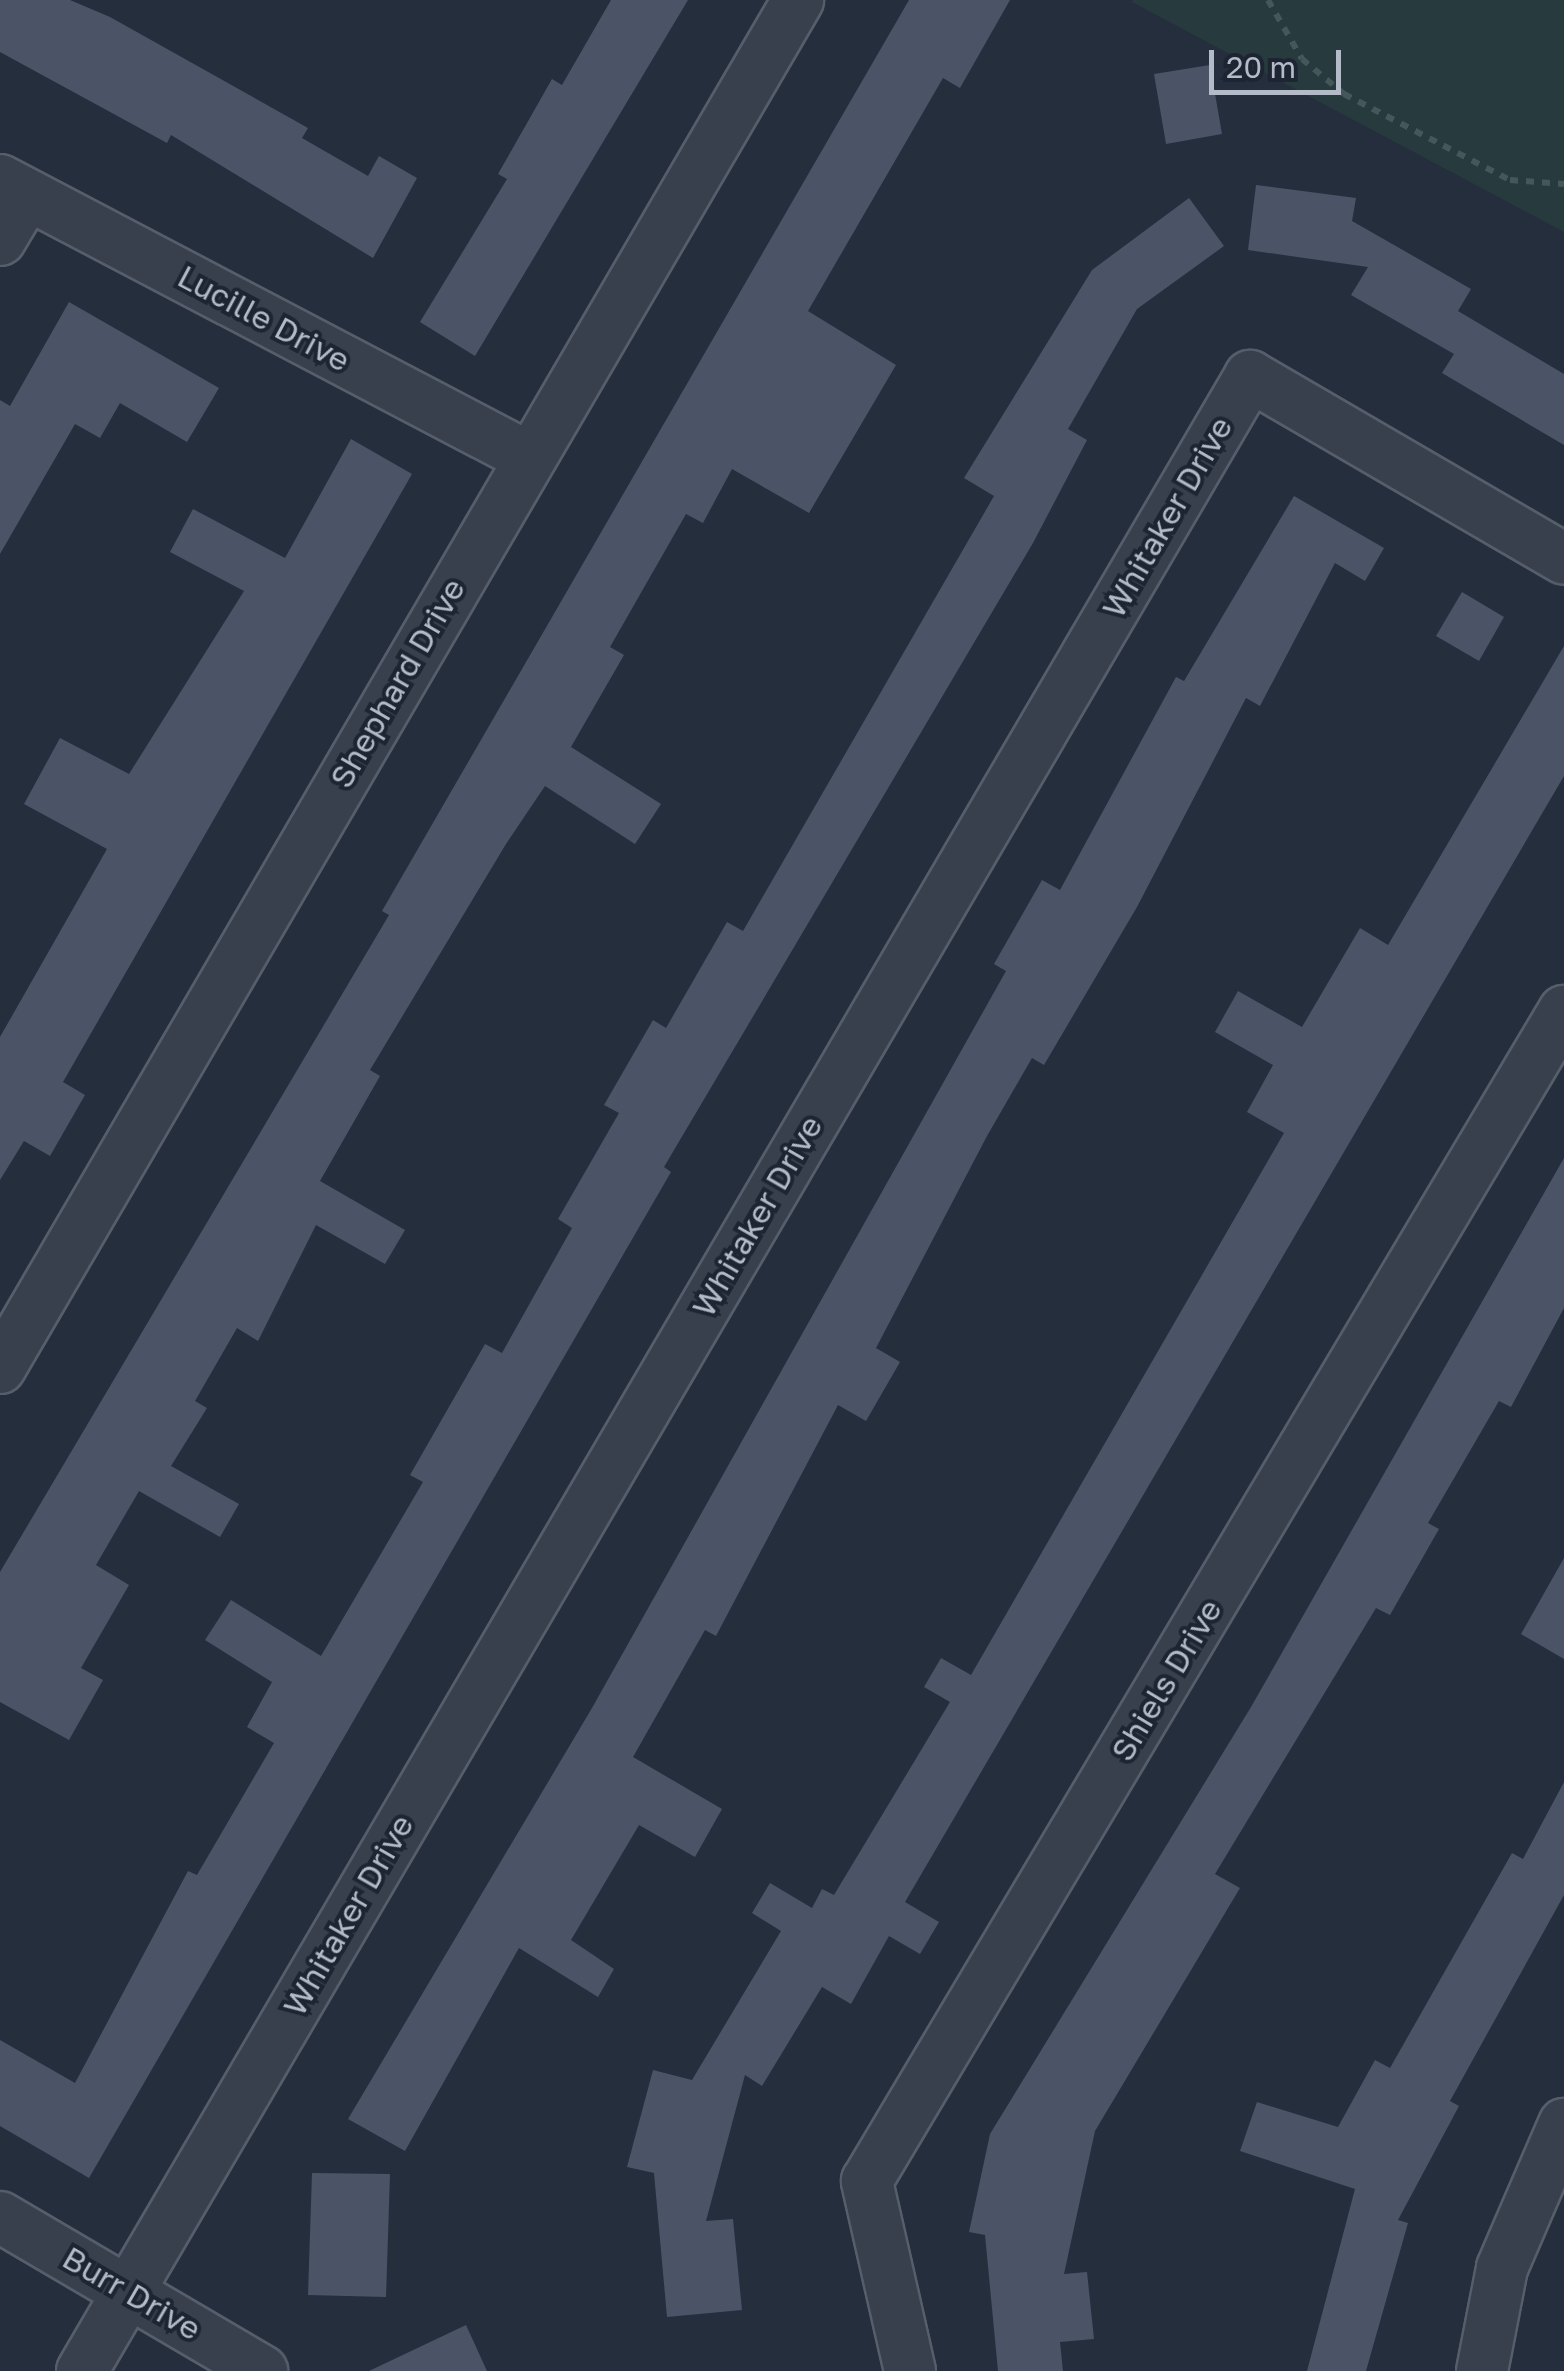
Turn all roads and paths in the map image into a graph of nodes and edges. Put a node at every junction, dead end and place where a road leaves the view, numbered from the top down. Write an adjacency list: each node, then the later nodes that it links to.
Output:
1 (798, 0): 6 (street, Shephard Drive)
2 (1268, 0): 3 (path)
3 (1564, 184)
4 (14, 187): 5 (street); 6 (street, Lucille Drive)
5 (0, 240)
6 (528, 456): 9 (street, Shephard Drive)
7 (1564, 559): 12 (street, Whitaker Drive)
8 (1564, 1012): 15 (street, Shiels Drive)
9 (0, 1368)
10 (1564, 2124): 16 (street)
11 (0, 2217): 12 (street, Burr Drive)
12 (129, 2289): 13 (street, Whitaker Drive); 14 (street, Burr Drive)
13 (82, 2371)
14 (262, 2371)
15 (910, 2371)
16 (1482, 2371)

